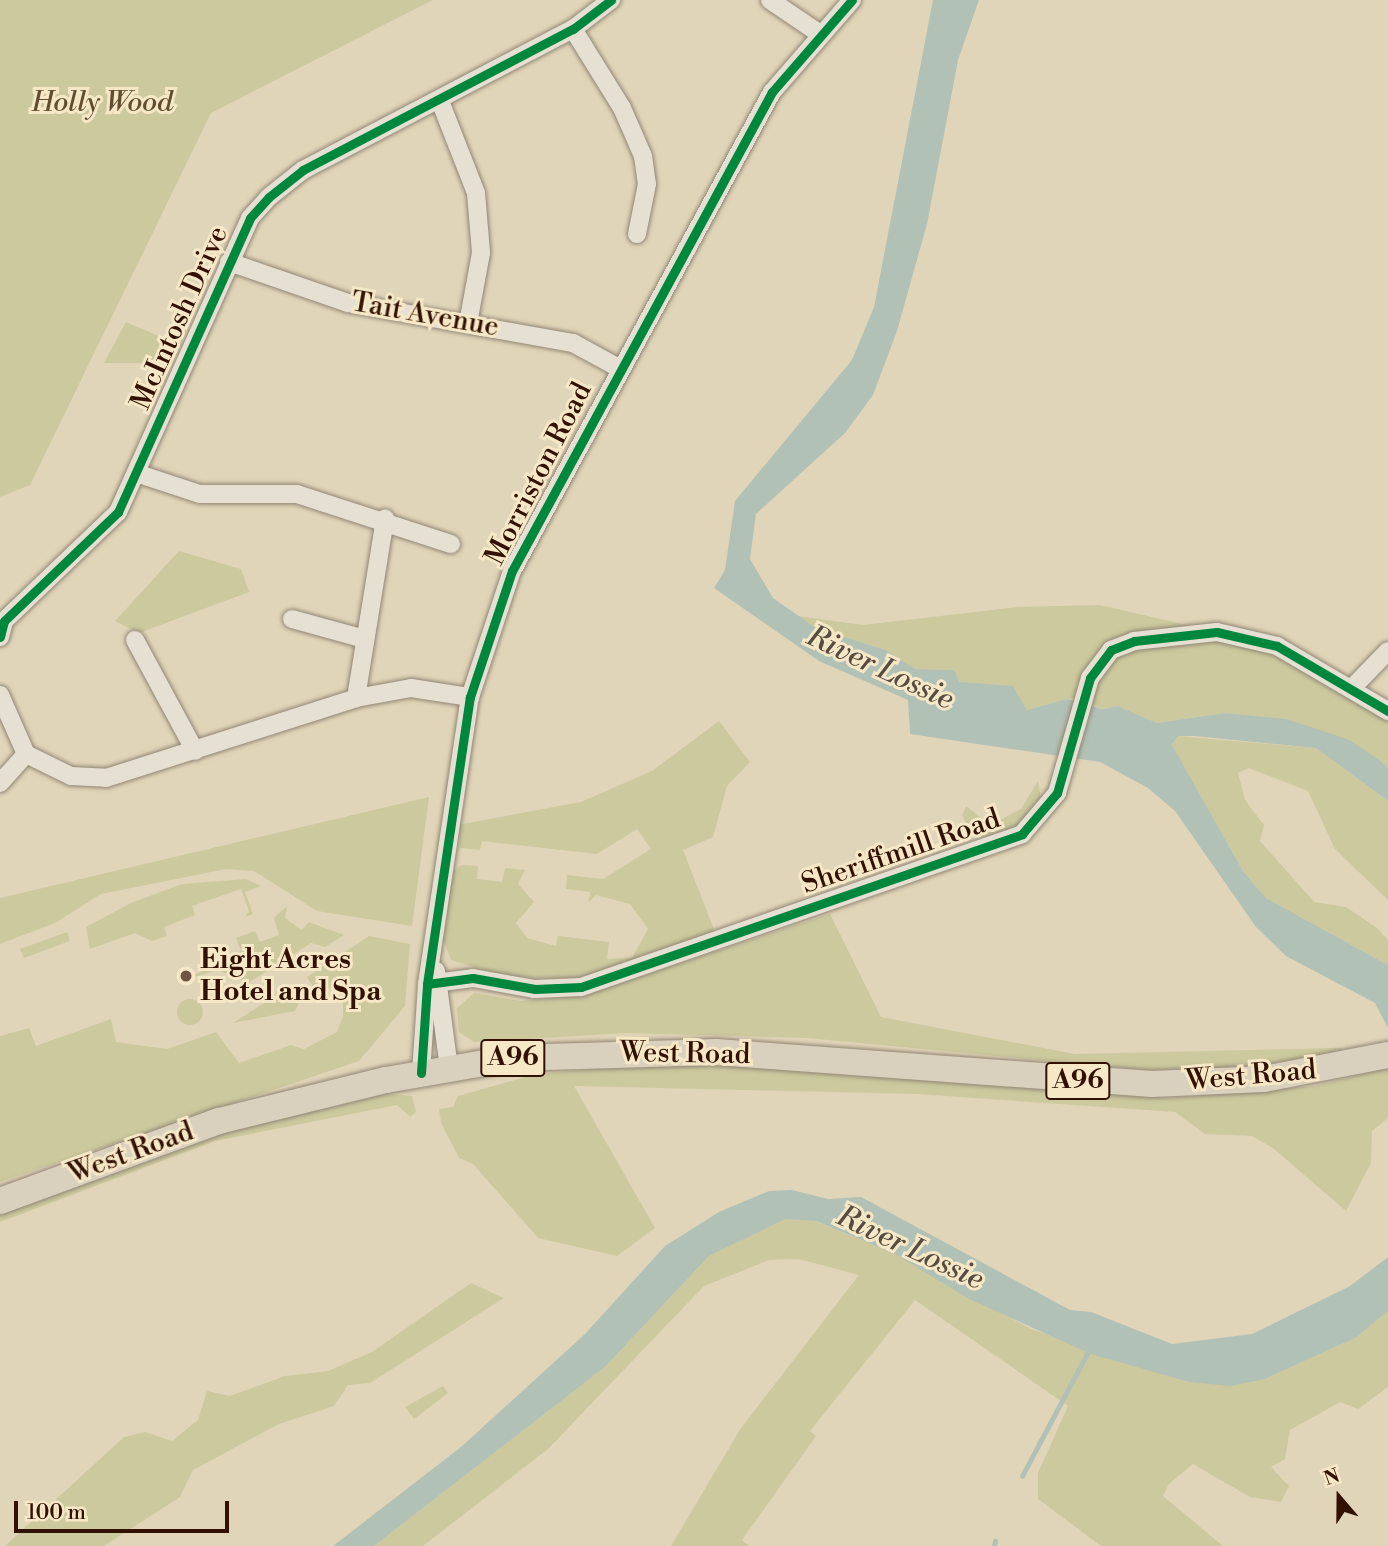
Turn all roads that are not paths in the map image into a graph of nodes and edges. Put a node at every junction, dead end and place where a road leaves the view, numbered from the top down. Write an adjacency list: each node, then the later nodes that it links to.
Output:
1 (611, 0): 4 (street, McIntosh Drive)
2 (770, 0): 5 (street)
3 (852, 0): 5 (street, Morriston Road)
4 (573, 29): 6 (street, McIntosh Drive); 7 (street)
5 (820, 34): 10 (street, Morriston Road)
6 (440, 101): 8 (street, McIntosh Drive); 9 (street)
7 (637, 234)
8 (229, 262): 9 (street, Tait Avenue); 11 (street, McIntosh Drive)
9 (468, 323): 10 (street, Tait Avenue)
10 (619, 368): 21 (street, Morriston Road)
11 (136, 472): 12 (street); 15 (street, McIntosh Drive)
12 (385, 518): 13 (street); 16 (street)
13 (451, 544)
14 (292, 619): 16 (street)
15 (0, 637)
16 (361, 638): 22 (street)
17 (135, 640): 24 (street)
18 (1388, 651): 19 (street)
19 (1351, 689): 23 (street, Sheriffmill Road); 27 (street, Sheriffmill Road)
20 (0, 695): 25 (street)
21 (470, 697): 22 (street); 27 (street, Morriston Road)
22 (356, 698): 24 (street)
23 (1388, 711)
24 (195, 751): 25 (street)
25 (26, 754): 26 (street)
26 (0, 783)
27 (432, 983): 29 (street, Morriston Road); 30 (street, Morriston Road)
28 (1388, 1055): 29 (highway, West Road / A96)
29 (449, 1068): 30 (highway, West Road / A96)
30 (422, 1073): 31 (highway, West Road / A96)
31 (0, 1201)

